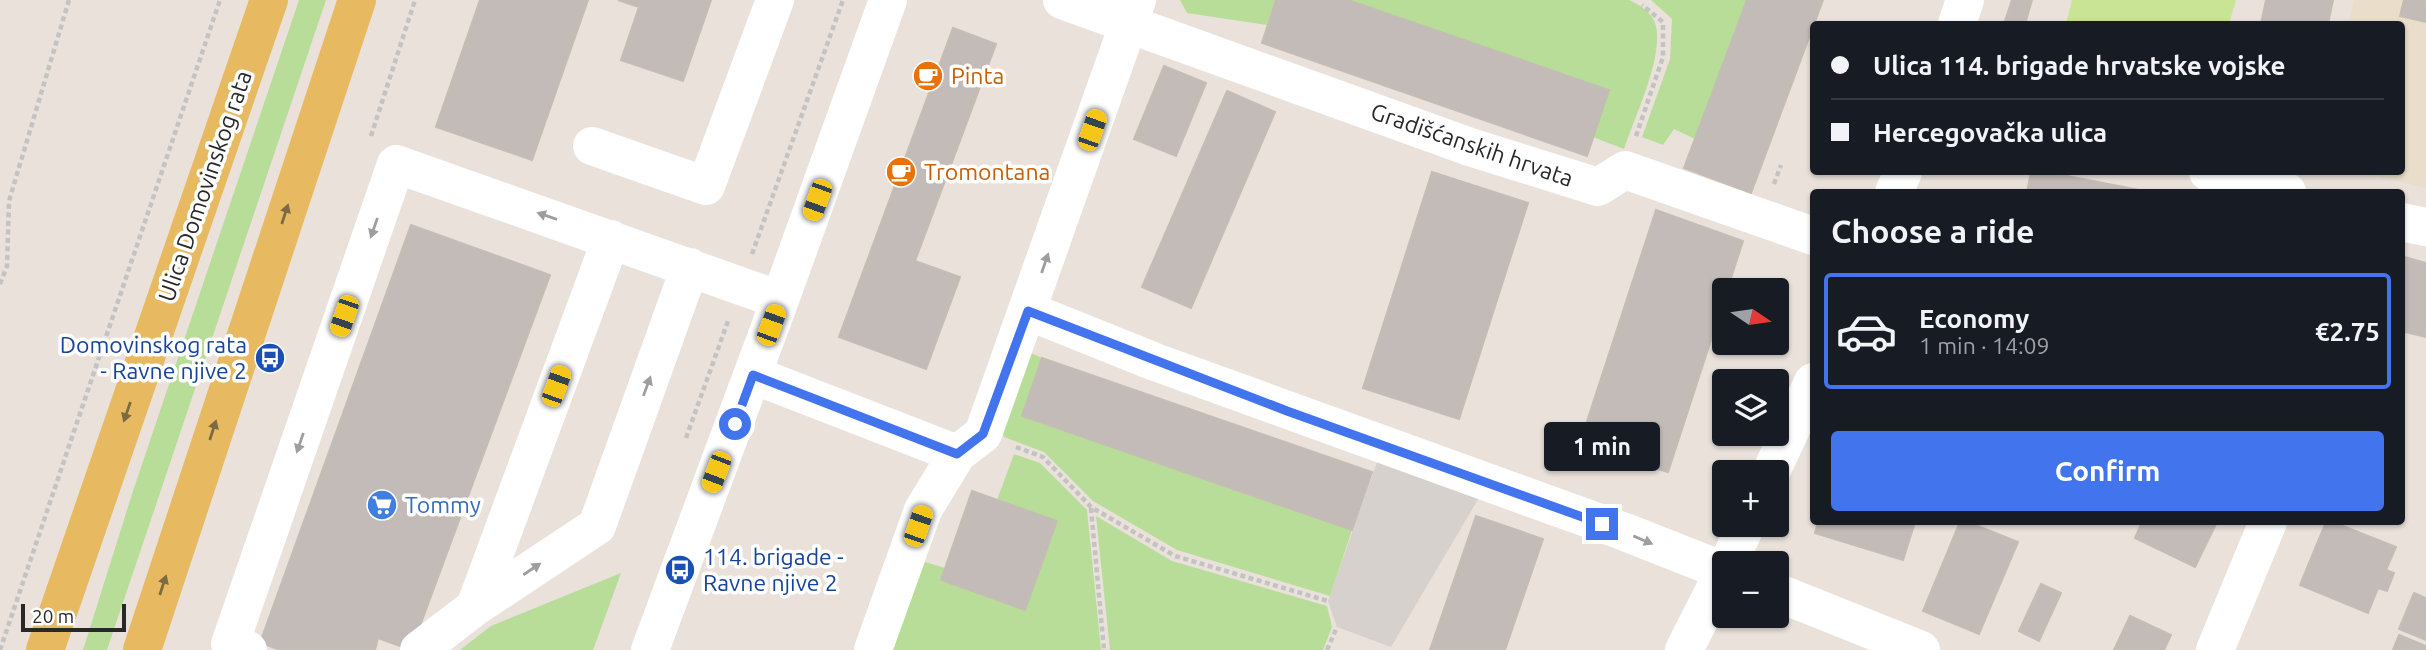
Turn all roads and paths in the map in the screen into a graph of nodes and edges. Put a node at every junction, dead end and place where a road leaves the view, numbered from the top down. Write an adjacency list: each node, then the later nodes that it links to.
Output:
1 (69, 0): 22 (path)
2 (220, 0): 41 (path)
3 (269, 0): 42 (main road, Ulica Domovinskog rata, one-way to 42)
4 (357, 0): 43 (main road, one-way to 4)
5 (775, 0): 13 (street)
6 (843, 0): 23 (path)
7 (888, 0): 24 (street)
8 (1062, 0): 11 (street, Gradišćanskih hrvata)
9 (1965, 0): 12 (street)
10 (1642, 5): 14 (path)
11 (1133, 13): 14 (street, Gradišćanskih hrvata); 25 (street, one-way to 11)
12 (1958, 21)
13 (592, 146)
14 (1625, 170): 19 (street)
15 (2220, 175): 16 (street)
16 (2275, 189)
17 (2405, 223): 18 (street)
18 (2426, 227)
19 (1810, 235)
20 (611, 239): 21 (street); 39 (street); 44 (street, one-way to 44)
21 (690, 267): 23 (street); 39 (street, one-way to 21)
22 (0, 284)
23 (740, 286): 24 (street); 28 (path)
24 (780, 300): 26 (street)
25 (1028, 311): 29 (street); 35 (street, one-way to 35)
26 (753, 375): 29 (street); 46 (street)
27 (1810, 388): 30 (street)
28 (684, 442)
29 (970, 444): 31 (path); 47 (street)
30 (1777, 460)
31 (1091, 507): 38 (path); 48 (path)
32 (2267, 525): 52 (street)
33 (737, 553): 34 (path)
34 (722, 561)
35 (1712, 566)
36 (1712, 595): 50 (street)
37 (1789, 597): 51 (street)
38 (1328, 601)
39 (475, 607): 45 (street)
40 (1337, 627): 49 (path)
41 (0, 649)
42 (45, 650)
43 (142, 650)
44 (248, 650)
45 (419, 650)
46 (650, 650)
47 (873, 650)
48 (1104, 650)
49 (1327, 650)
50 (1684, 650)
51 (1921, 650)
52 (2215, 650)

